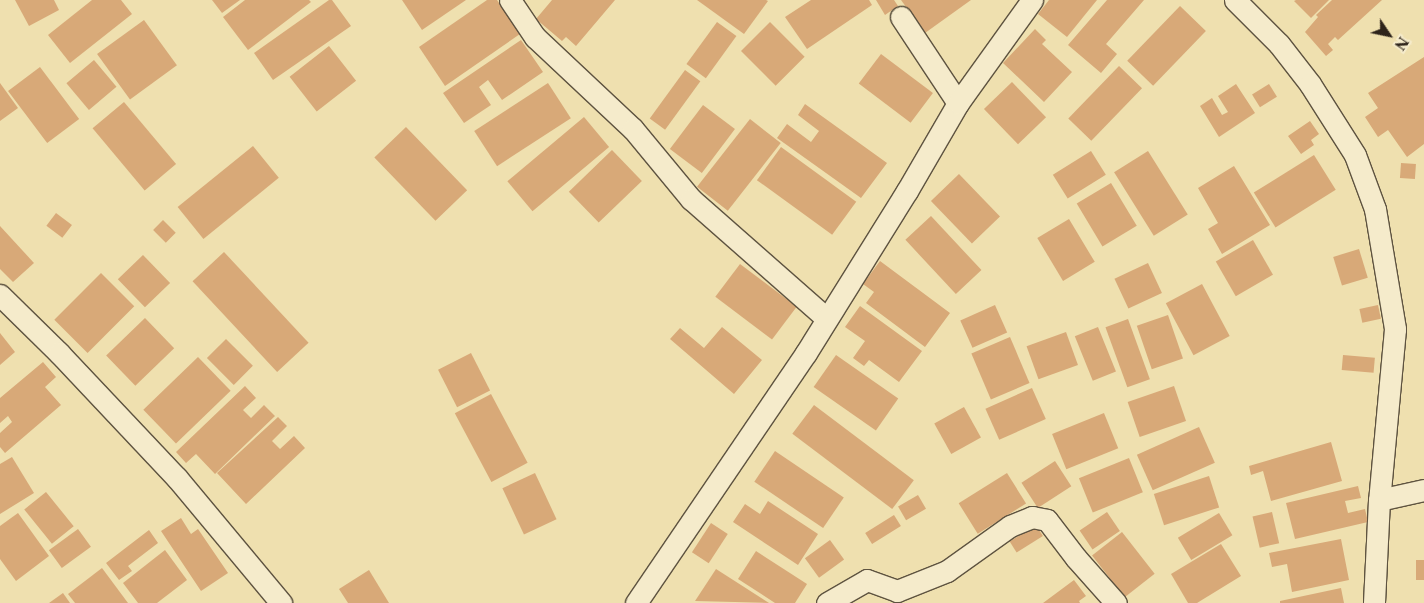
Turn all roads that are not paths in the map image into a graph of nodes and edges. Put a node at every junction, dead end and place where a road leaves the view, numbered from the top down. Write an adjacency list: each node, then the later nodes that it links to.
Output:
1 (510, 0): 7 (street)
2 (1032, 0): 5 (street)
3 (1235, 0): 9 (street)
4 (901, 17): 5 (street)
5 (958, 103): 7 (street)
6 (0, 295): 10 (street)
7 (826, 318): 11 (street)
8 (1424, 490): 9 (street)
9 (1379, 500): 14 (street)
10 (281, 603)
11 (636, 603)
12 (827, 603): 13 (street)
13 (1116, 603)
14 (1374, 603)

